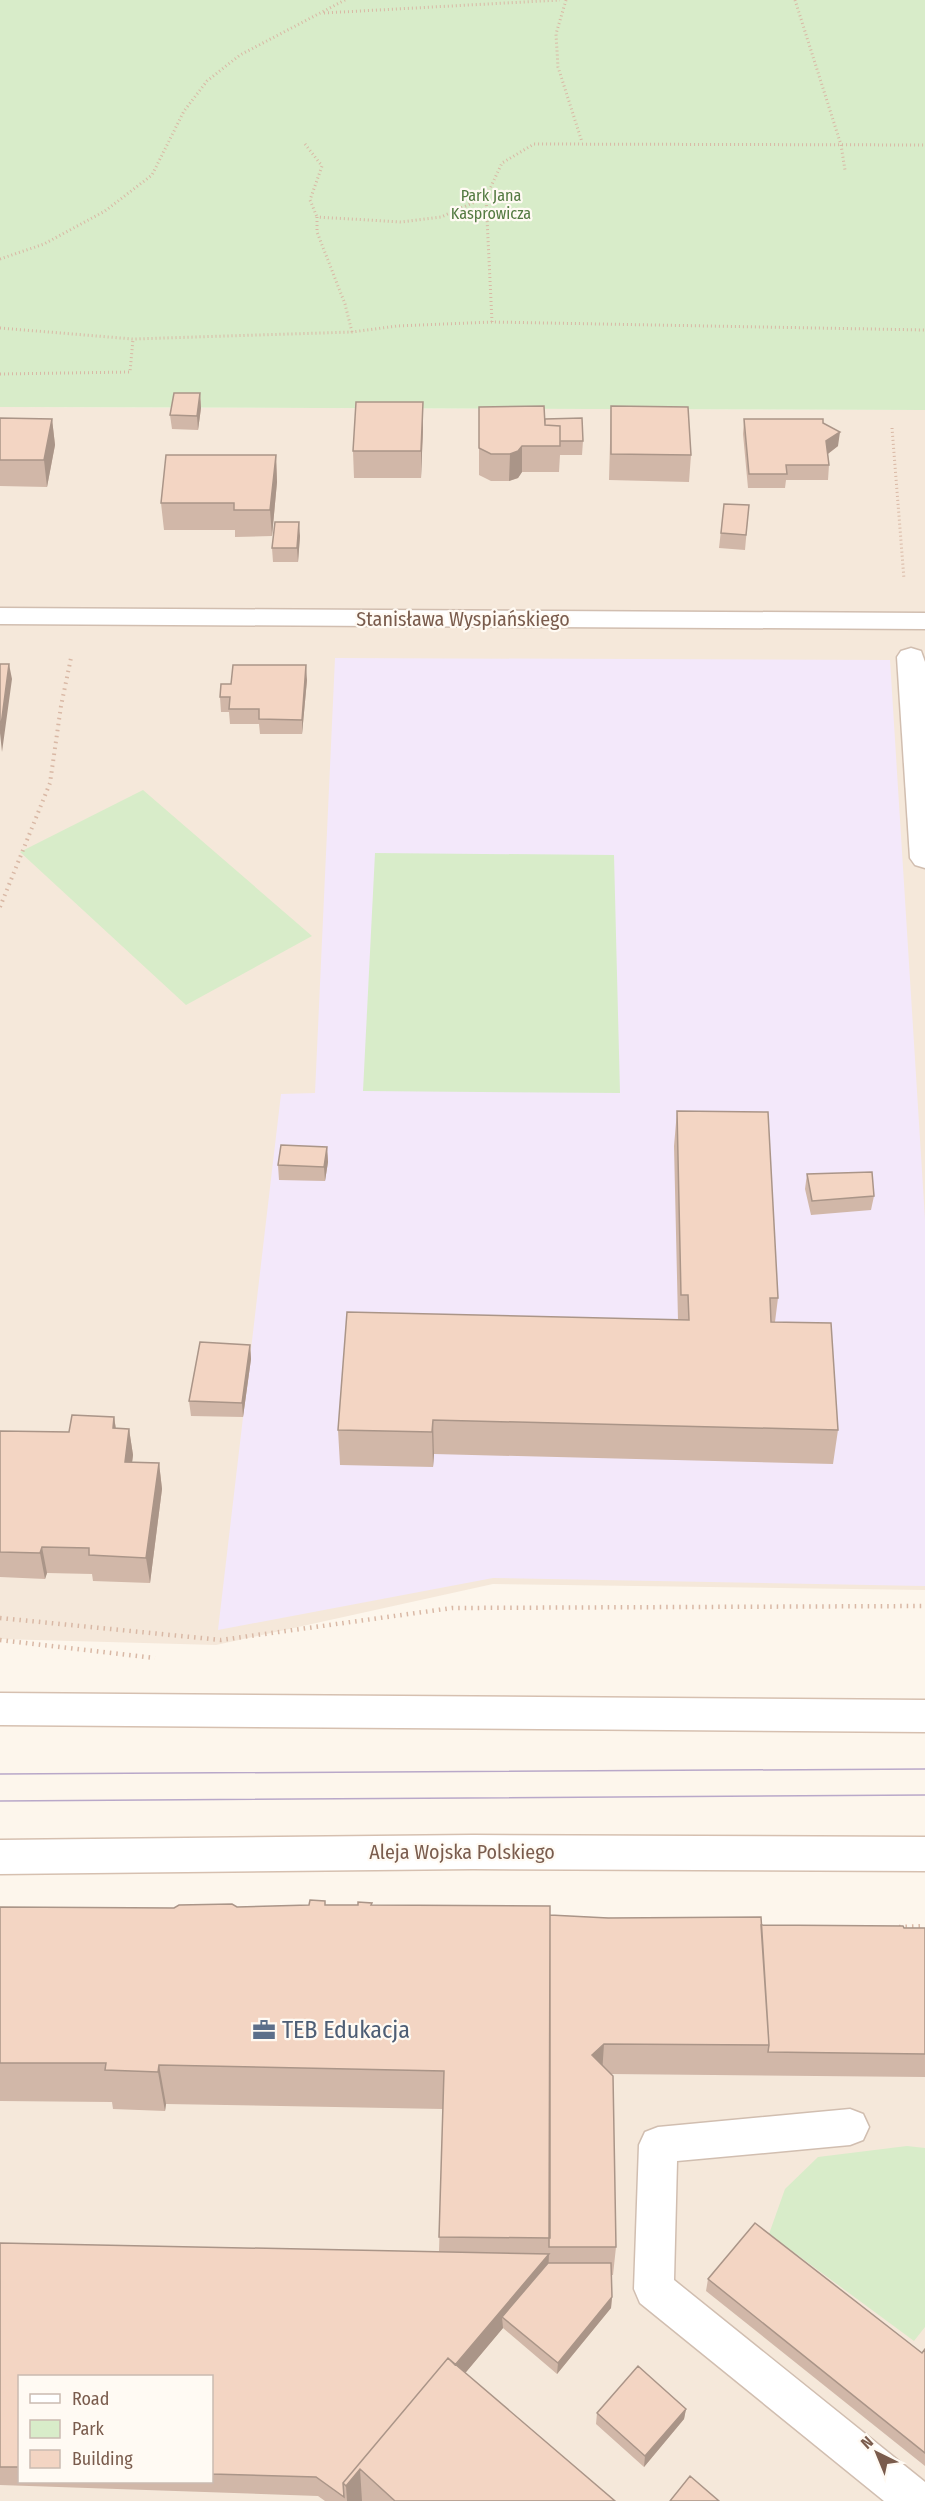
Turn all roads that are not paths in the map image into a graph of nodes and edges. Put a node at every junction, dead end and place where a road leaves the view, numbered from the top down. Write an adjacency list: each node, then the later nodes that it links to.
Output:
1 (0, 616): 2 (main road, Stanisława Wyspiańskiego)
2 (925, 621)
3 (910, 657): 4 (main road)
4 (925, 858)
5 (0, 1708): 6 (main road)
6 (925, 1716)
7 (925, 1854): 8 (main road, Aleja Wojska Polskiego)
8 (0, 1857)
9 (850, 2127): 10 (lane)
10 (916, 2501)

